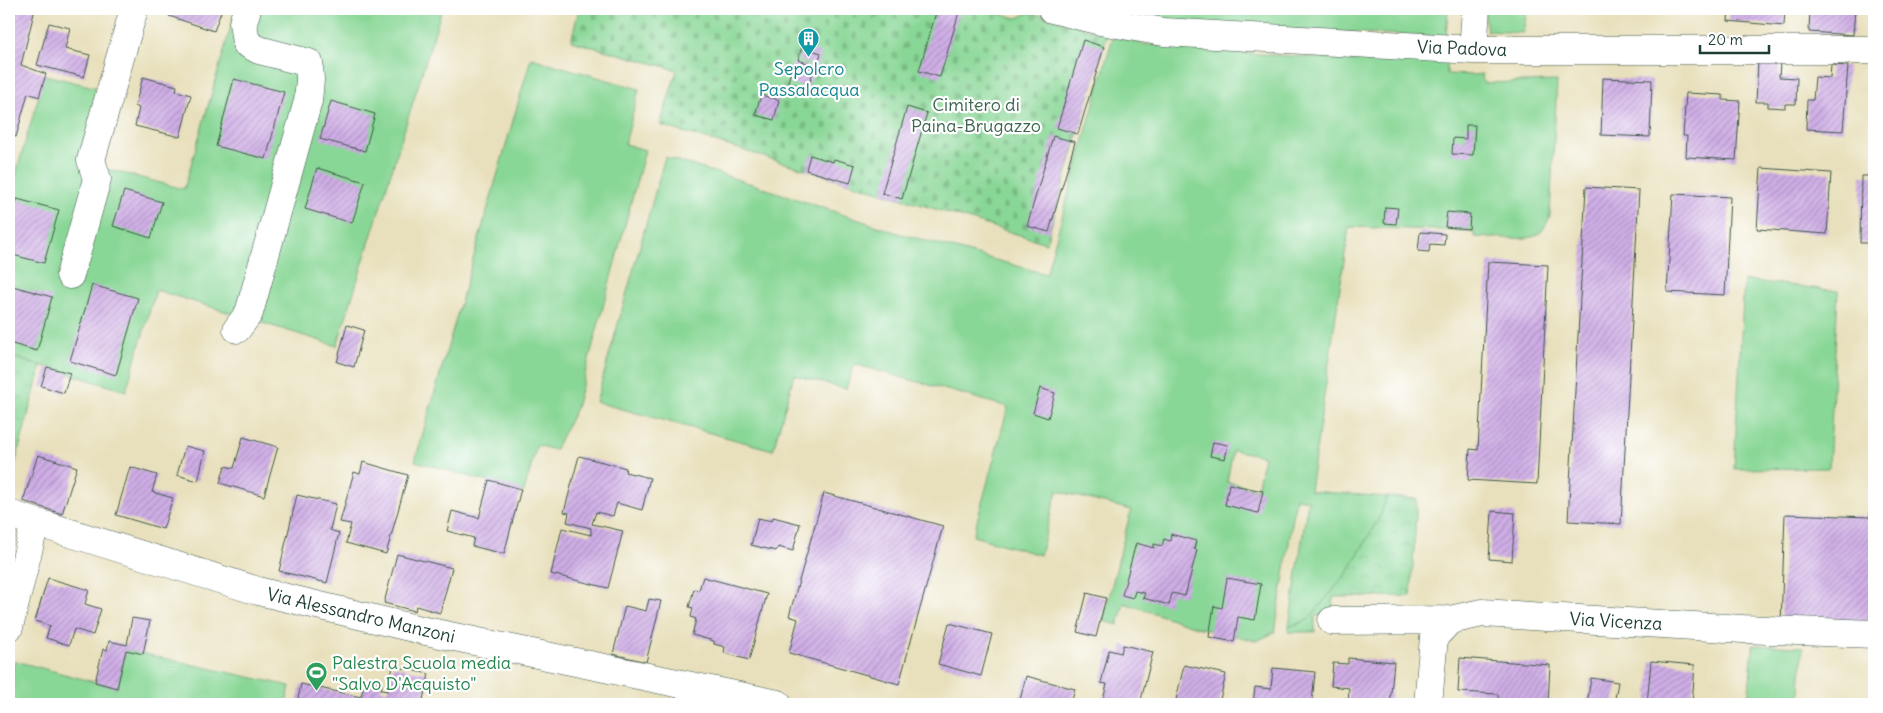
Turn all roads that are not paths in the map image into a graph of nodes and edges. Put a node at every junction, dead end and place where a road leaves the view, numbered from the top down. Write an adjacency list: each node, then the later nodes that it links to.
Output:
1 (134, 9): 7 (street)
2 (247, 9): 8 (street)
3 (1052, 9): 5 (street, Via Padova)
4 (1476, 9): 5 (street)
5 (1473, 50): 6 (street, Via Padova)
6 (1874, 50)
7 (70, 275)
8 (237, 329)
9 (9, 514): 10 (street, Via Alessandro Manzoni)
10 (34, 523): 13 (street); 15 (street, Via Alessandro Manzoni)
11 (1450, 620): 12 (street, Via Vicenza); 14 (street, Via Vicenza); 16 (street)
12 (1332, 621)
13 (9, 627)
14 (1874, 634)
15 (778, 704)
16 (1428, 704)

